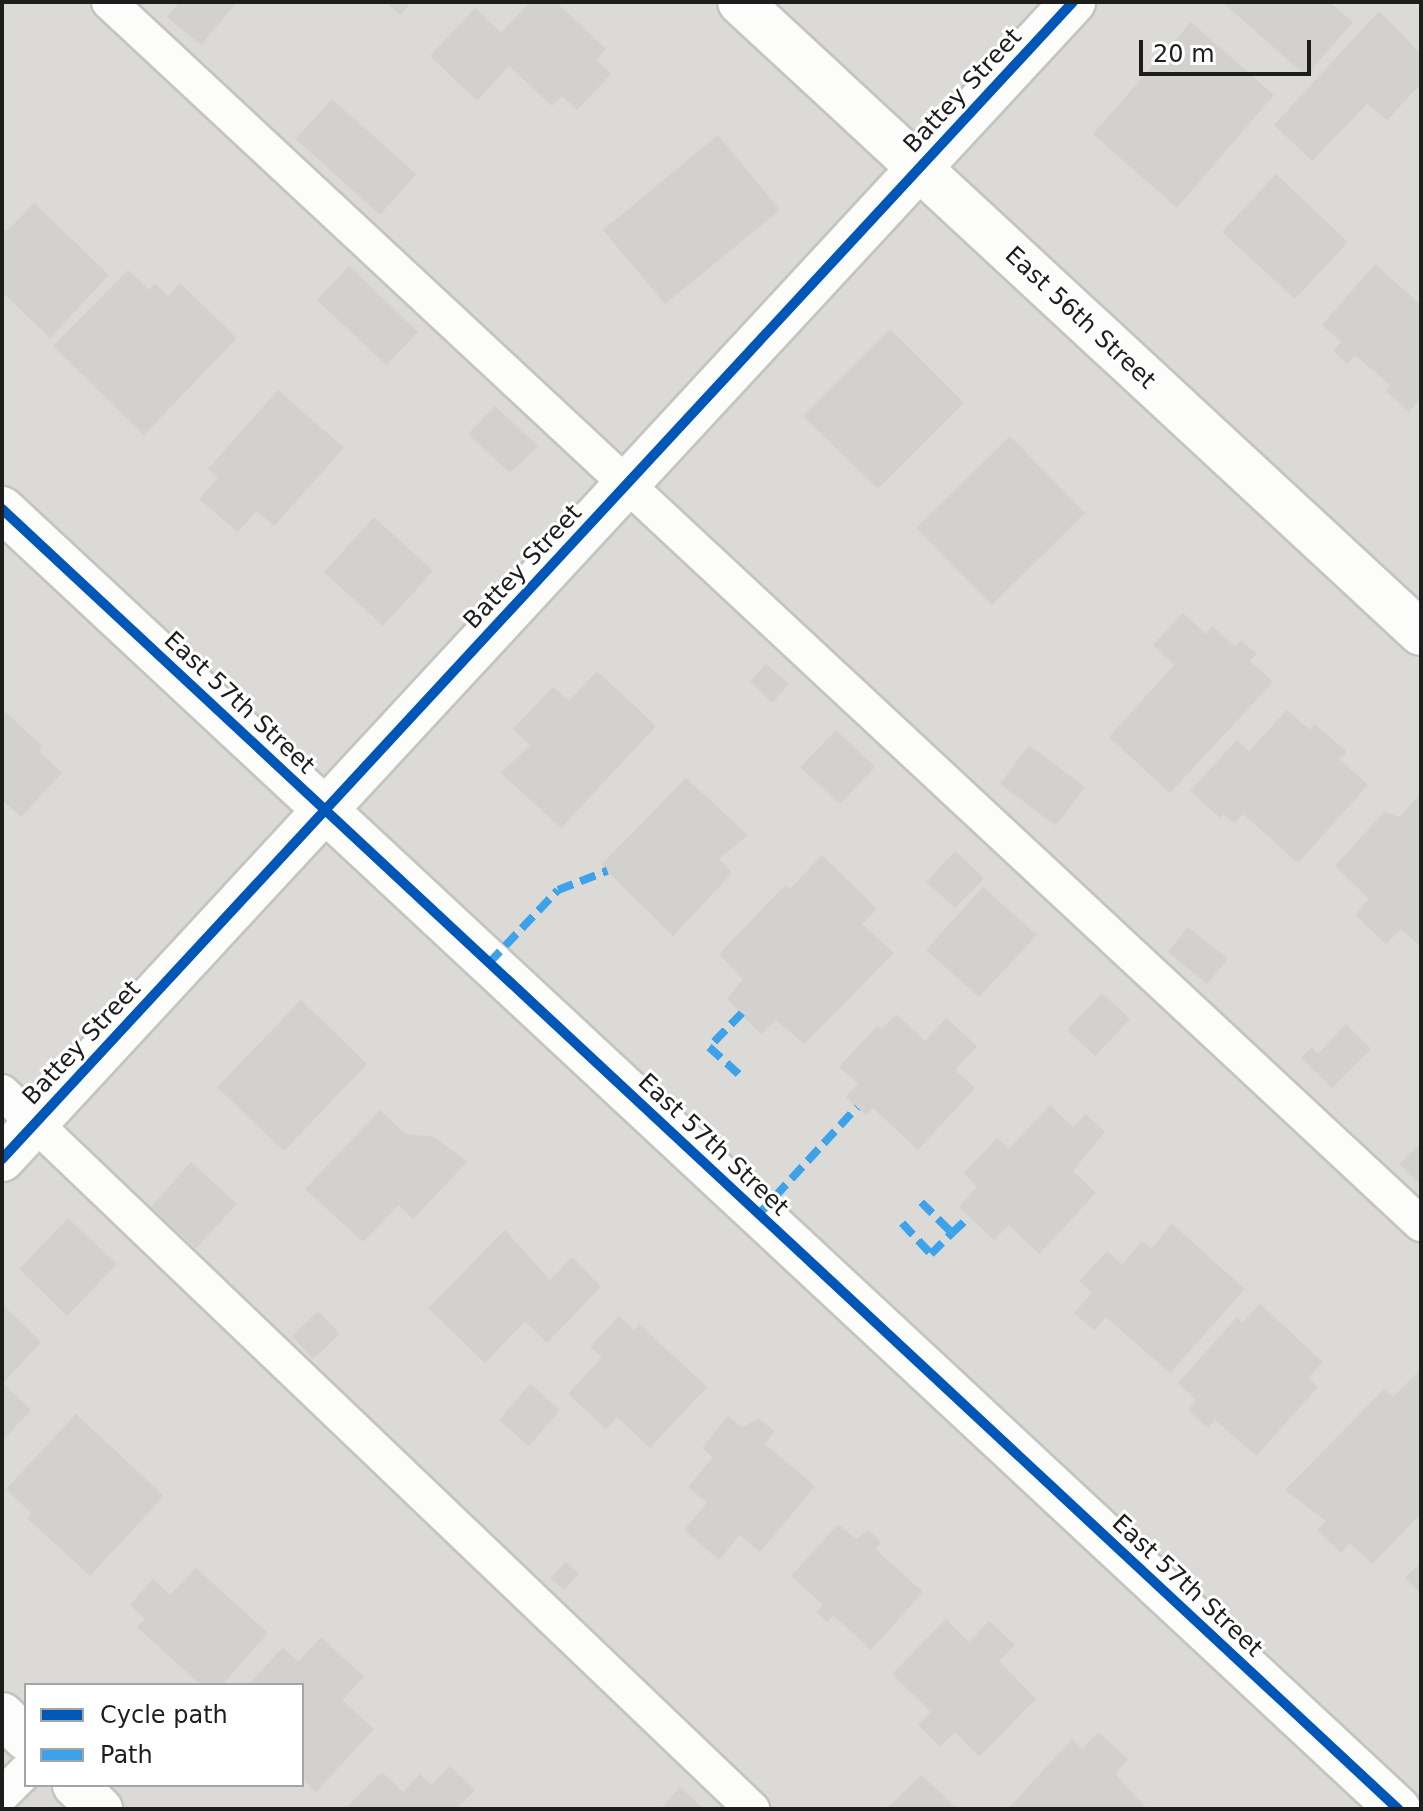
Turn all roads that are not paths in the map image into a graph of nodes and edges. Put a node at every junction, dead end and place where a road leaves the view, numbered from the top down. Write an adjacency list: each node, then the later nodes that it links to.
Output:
1 (109, 2): 5 (lane)
2 (740, 2): 4 (street, East 56th Street)
3 (1073, 2): 4 (street, Battey Street)
4 (919, 169): 5 (street, Battey Street); 7 (street, East 56th Street)
5 (627, 484): 8 (street, Battey Street); 12 (lane)
6 (2, 509): 8 (street, East 57th Street)
7 (1421, 633)
8 (324, 810): 10 (street, Battey Street); 20 (street, East 57th Street)
9 (2, 1092): 10 (lane)
10 (36, 1123): 11 (street, Battey Street); 19 (lane)
11 (2, 1159)
12 (1421, 1224)
13 (2, 1715): 14 (street)
14 (24, 1736)
15 (24, 1773): 17 (lane)
16 (77, 1787): 18 (street)
17 (2, 1795)
18 (100, 1809)
19 (752, 1809)
20 (1398, 1809)

